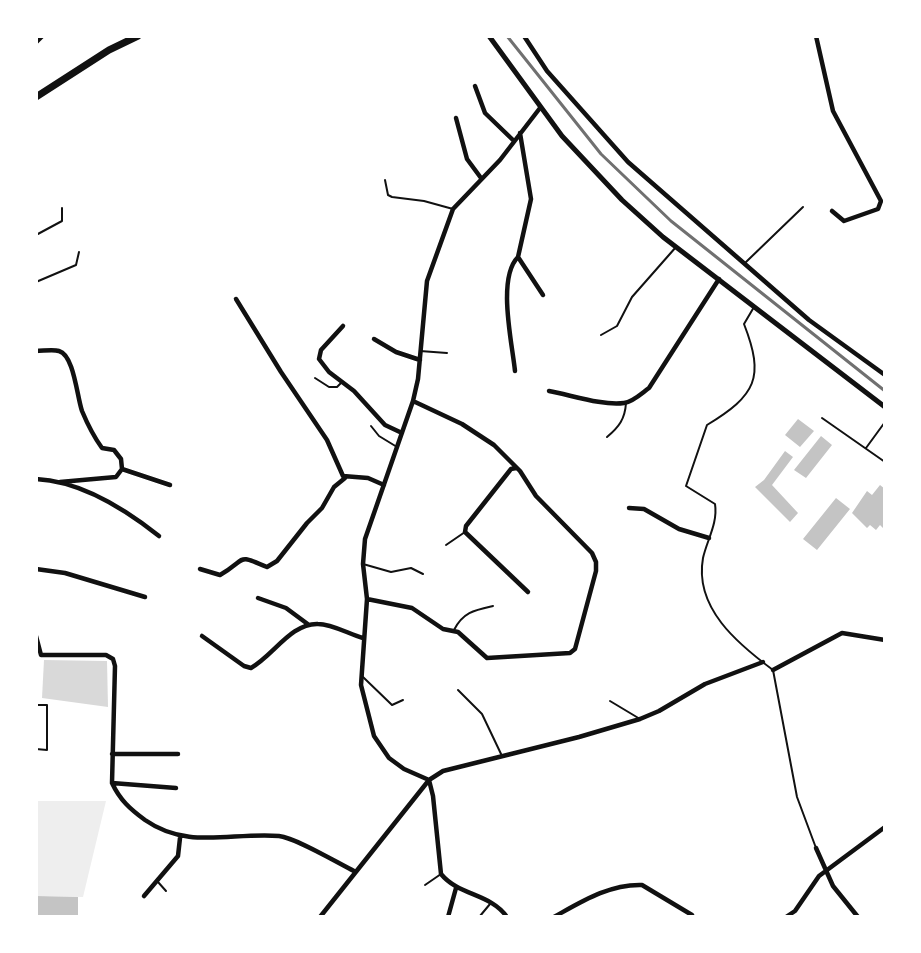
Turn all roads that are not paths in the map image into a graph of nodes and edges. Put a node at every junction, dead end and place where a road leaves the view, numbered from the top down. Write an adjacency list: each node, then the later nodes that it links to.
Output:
1 (42, 36): 6 (street)
2 (138, 36): 8 (main road)
3 (489, 36): 9 (street)
4 (524, 36): 23 (street)
5 (816, 36): 18 (street)
6 (36, 42)
7 (475, 86): 12 (street)
8 (36, 97)
9 (540, 108): 11 (street); 20 (street)
10 (456, 118): 13 (street)
11 (520, 134): 12 (street); 22 (street)
12 (514, 141): 13 (street)
13 (481, 178): 17 (street)
14 (385, 180): 17 (lane)
15 (803, 207): 23 (lane)
16 (62, 208): 19 (lane)
17 (453, 209): 33 (street)
18 (832, 211)
19 (36, 235)
20 (676, 247): 24 (street); 30 (lane)
21 (79, 252): 25 (lane)
22 (518, 257): 26 (street); 36 (street)
23 (746, 262): 37 (street)
24 (718, 279): 28 (street); 42 (street)
25 (36, 282)
26 (543, 296)
27 (236, 299): 54 (street)
28 (754, 307): 43 (street); 62 (lane)
29 (343, 327): 39 (street)
30 (601, 335)
31 (374, 339): 35 (street)
32 (36, 351): 53 (street)
33 (420, 351): 34 (lane); 35 (street)
34 (447, 353)
35 (420, 360): 41 (street)
36 (515, 371)
37 (885, 375)
38 (315, 378): 39 (lane)
39 (343, 381): 47 (street)
40 (549, 391): 42 (street)
41 (413, 400): 47 (street); 52 (street)
42 (626, 403): 48 (lane)
43 (885, 407)
44 (822, 418): 50 (lane)
45 (885, 422): 50 (lane)
46 (371, 426): 49 (lane)
47 (402, 433): 49 (street)
48 (607, 437)
49 (397, 447): 58 (street)
50 (866, 448): 51 (lane)
51 (885, 462)
52 (516, 468): 60 (street); 74 (street)
53 (122, 469): 56 (street); 57 (street)
54 (345, 478): 58 (street); 66 (street)
55 (36, 479): 56 (street)
56 (60, 482): 61 (street)
57 (170, 485)
58 (384, 485): 64 (street)
59 (629, 508): 62 (street)
60 (465, 532): 63 (lane); 68 (street)
61 (159, 536)
62 (709, 538): 79 (lane)
63 (446, 545)
64 (363, 564): 67 (lane); 71 (street)
65 (36, 569): 69 (street)
66 (200, 569)
67 (423, 574)
68 (528, 592)
69 (145, 597)
70 (258, 598): 73 (street)
71 (367, 599): 74 (street); 77 (street)
72 (493, 606): 74 (lane)
73 (309, 625): 76 (street); 77 (street)
74 (454, 630)
75 (36, 636): 88 (street)
76 (202, 636)
77 (363, 638): 81 (street)
78 (885, 640): 80 (street)
79 (763, 662): 80 (lane); 86 (street)
80 (773, 670): 96 (lane)
81 (361, 675): 83 (lane); 91 (street)
82 (458, 690): 90 (lane)
83 (403, 700)
84 (610, 701): 86 (lane)
85 (36, 705): 87 (lane)
86 (640, 718): 90 (street)
87 (36, 749)
88 (112, 754): 89 (street); 92 (street)
89 (178, 754)
90 (502, 756): 91 (street)
91 (429, 780): 97 (street); 99 (street)
92 (112, 783): 93 (street); 95 (street)
93 (176, 788)
94 (885, 827): 98 (street)
95 (180, 838): 97 (street); 100 (street)
96 (816, 848): 98 (street)
97 (354, 871): 108 (street)
98 (826, 871): 112 (street); 113 (street)
99 (441, 874): 101 (lane); 102 (street)
100 (156, 879): 103 (lane); 104 (street)
101 (425, 885)
102 (456, 888): 105 (street); 109 (street)
103 (166, 891)
104 (144, 896)
105 (492, 901): 107 (lane); 110 (street)
106 (692, 915): 111 (street)
107 (480, 916)
108 (320, 917)
109 (448, 917)
110 (506, 917)
111 (554, 917)
112 (786, 917)
113 (858, 917)

